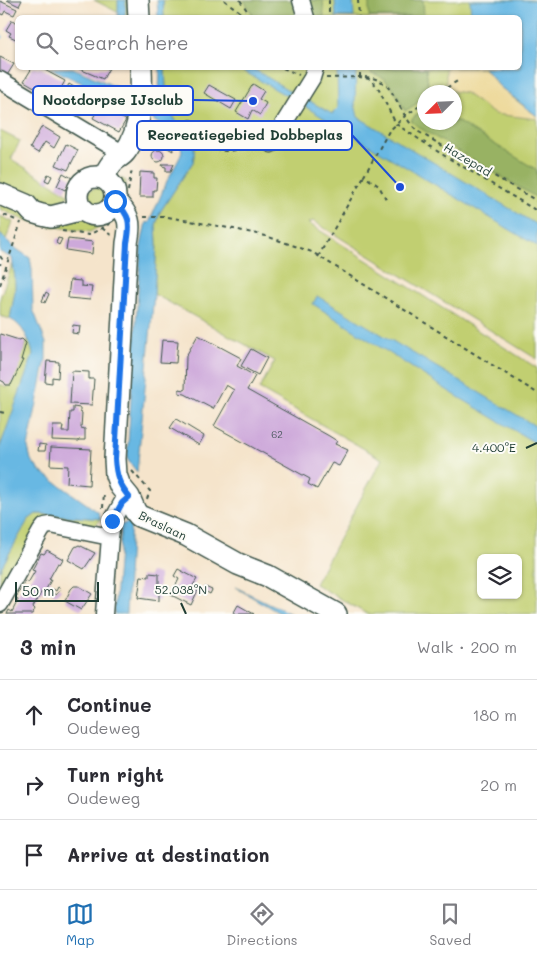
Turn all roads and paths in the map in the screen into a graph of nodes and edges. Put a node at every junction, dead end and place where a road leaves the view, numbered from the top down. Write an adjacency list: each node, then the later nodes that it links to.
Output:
1 (138, 0): 7 (main road)
2 (224, 0): 8 (path)
3 (240, 0): 9 (path)
4 (302, 0): 10 (street)
5 (329, 0): 11 (path)
6 (358, 0): 12 (path)
7 (139, 15)
8 (241, 15)
9 (250, 15)
10 (305, 15)
11 (330, 15)
12 (359, 15)
13 (141, 70): 25 (main road)
14 (360, 70): 16 (path)
15 (318, 75): 16 (path); 24 (street)
16 (360, 77): 21 (path); 22 (path)
17 (0, 80): 25 (street)
18 (459, 80): 19 (path)
19 (451, 85)
20 (417, 108): 21 (path)
21 (405, 116): 22 (path); 30 (path)
22 (396, 124): 26 (path); 32 (path, Hazepad)
23 (174, 136): 24 (path)
24 (271, 144)
25 (124, 154): 28 (main road)
26 (364, 176): 29 (path); 36 (path)
27 (0, 194): 33 (main road)
28 (109, 195): 31 (main road); 31 (main road); 42 (main road, Braslaan)
29 (386, 199)
30 (537, 201)
31 (80, 204): 33 (main road)
32 (537, 211)
33 (24, 214): 38 (path)
34 (150, 218): 36 (path)
35 (0, 256): 37 (path)
36 (318, 257): 39 (path)
37 (0, 265)
38 (0, 284)
39 (537, 392)
40 (0, 412): 41 (path)
41 (6, 413)
42 (129, 497): 43 (street); 46 (main road, Braslaan)
43 (110, 536): 44 (street); 45 (street)
44 (0, 604)
45 (104, 614)
46 (336, 614)

